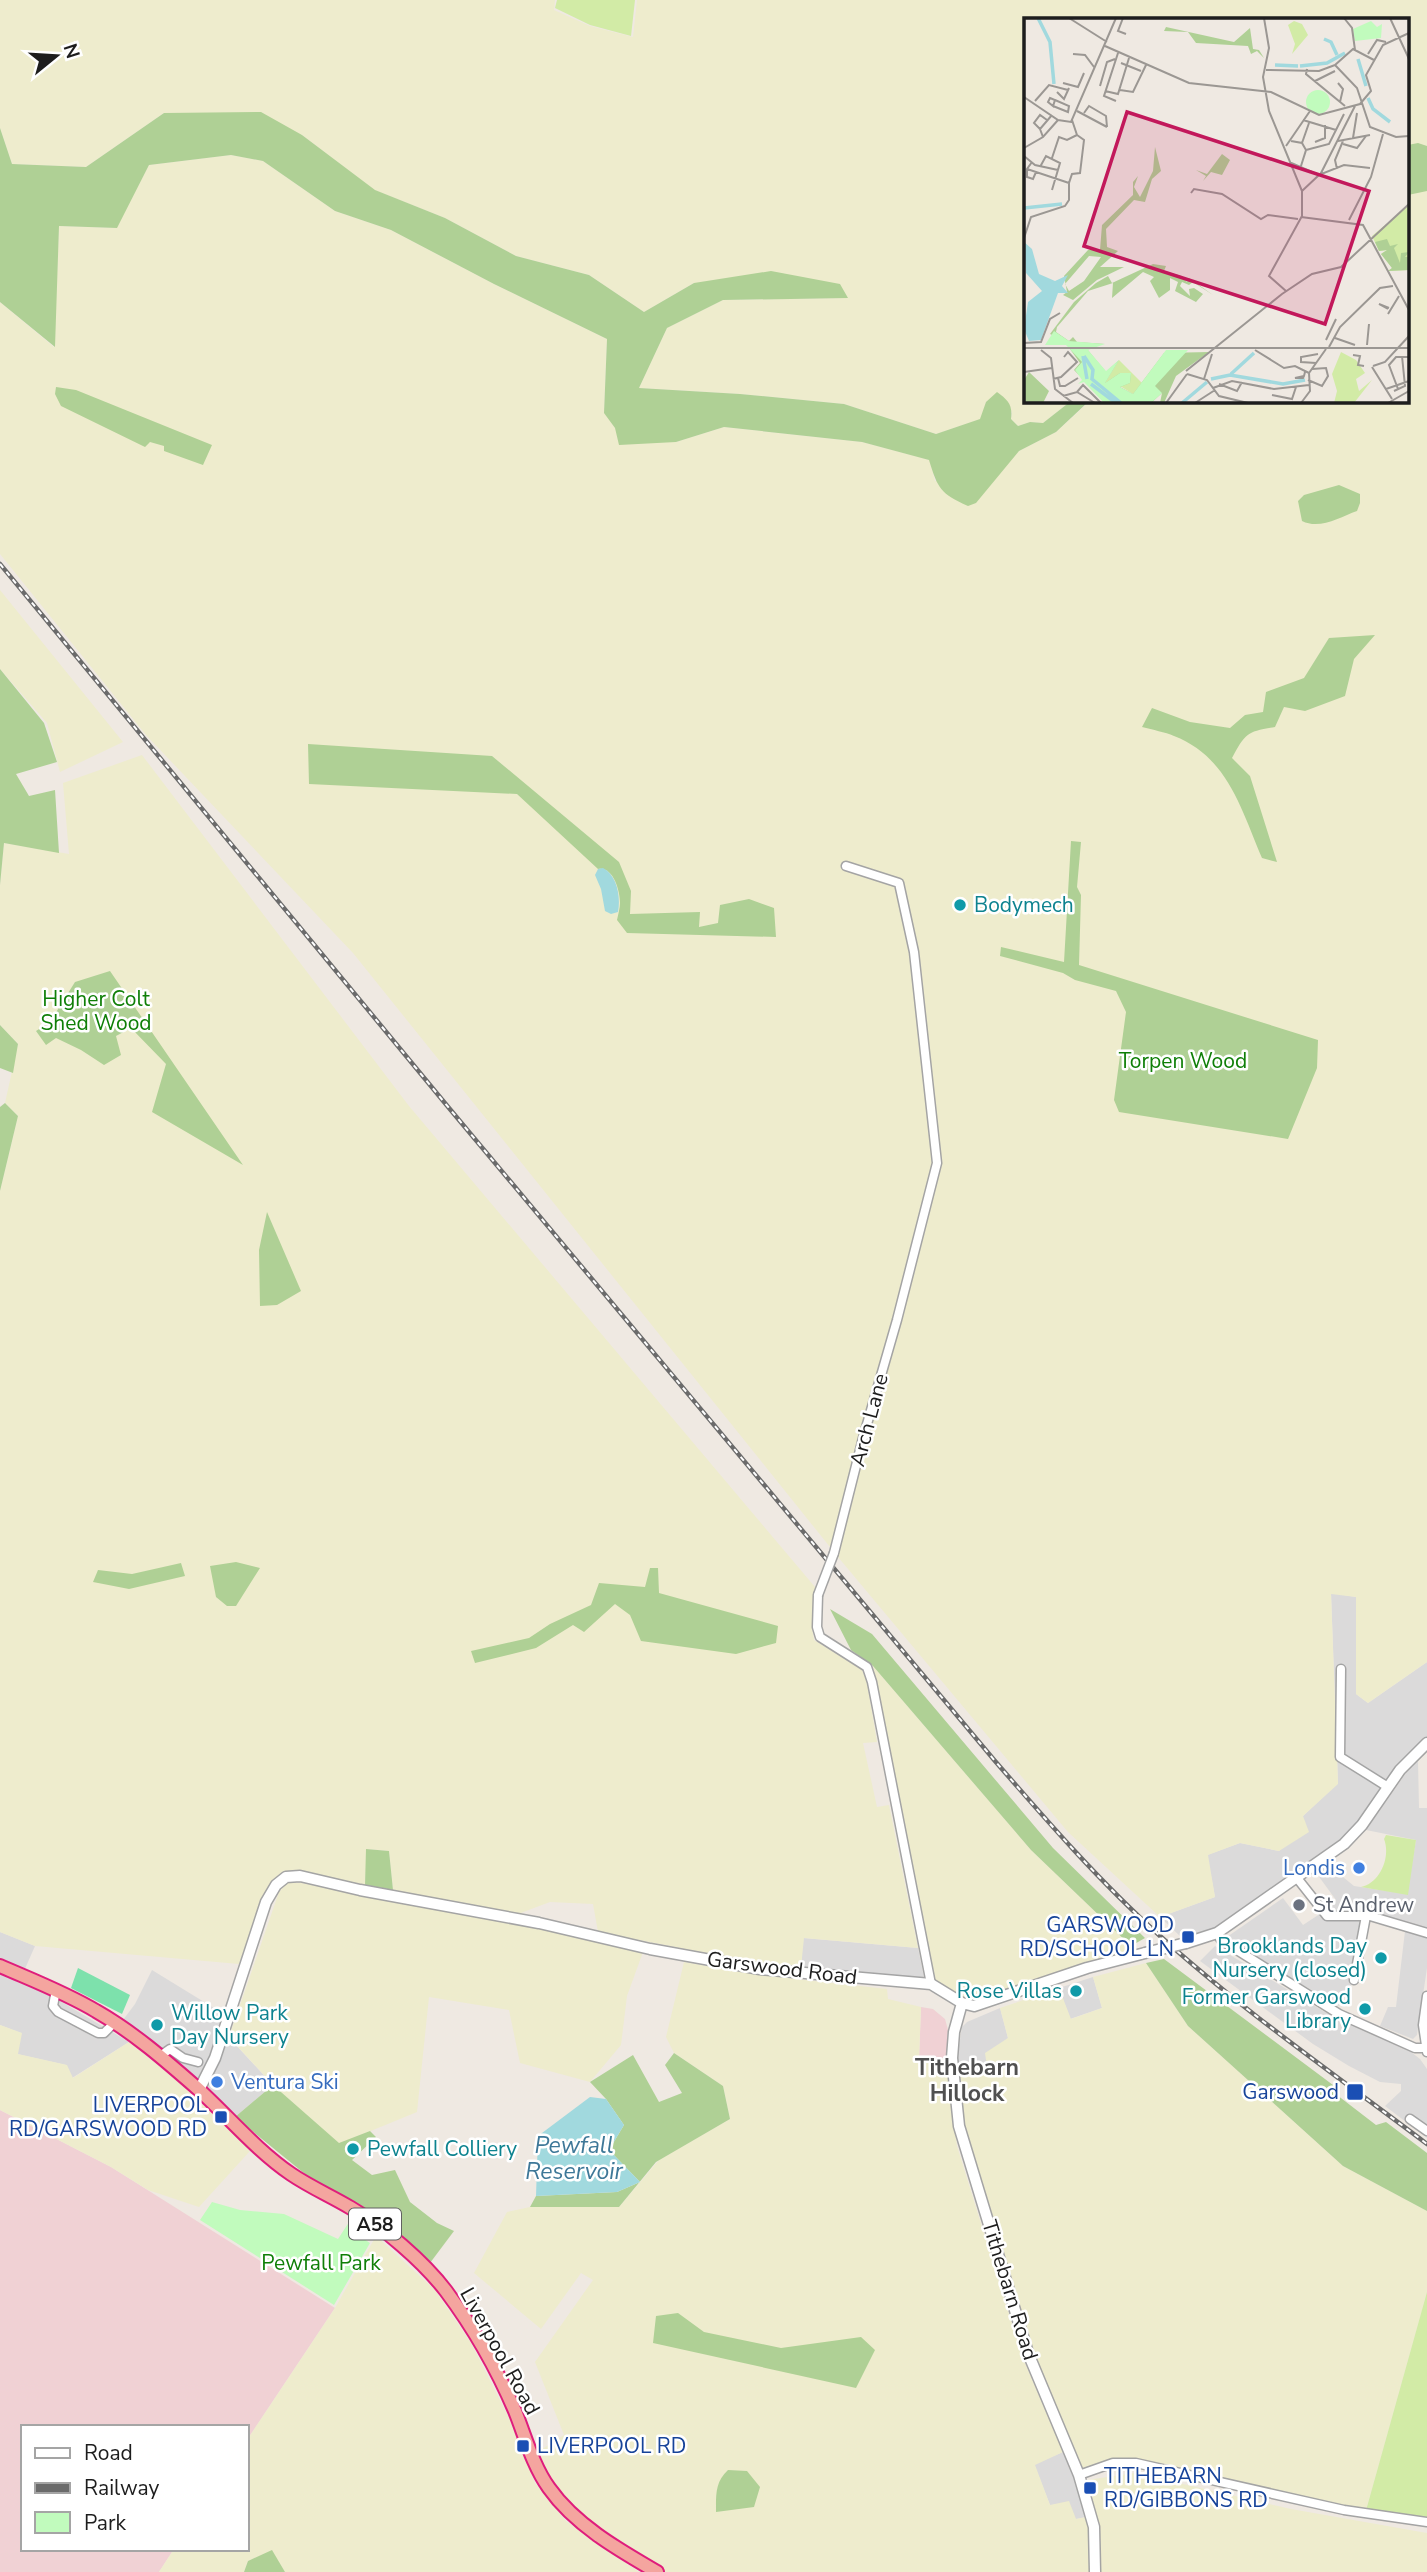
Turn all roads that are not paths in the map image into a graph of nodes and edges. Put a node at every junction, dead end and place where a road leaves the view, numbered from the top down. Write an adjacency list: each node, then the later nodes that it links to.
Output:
1 (845, 866): 11 (street, Arch Lane, bridge)
2 (1340, 1669): 4 (street)
3 (1427, 1743): 4 (street)
4 (1388, 1787): 5 (street)
5 (1297, 1878): 6 (street); 7 (street)
6 (1366, 1916): 8 (street); 10 (street)
7 (1217, 1933): 14 (street, bridge); 16 (street)
8 (1427, 1933)
9 (0, 1966): 12 (highway, Liverpool Road / A58)
10 (1354, 1980)
11 (931, 1984): 14 (street, Garswood Road); 19 (street, Garswood Road)
12 (56, 1990): 15 (highway, Liverpool Road / A58); 15 (street)
13 (1427, 1996): 16 (street)
14 (962, 2003): 22 (street, Tithebarn Road)
15 (115, 2022): 17 (highway, Liverpool Road / A58)
16 (1426, 2050)
17 (160, 2056): 18 (street, Liverpool Road); 19 (highway, Liverpool Road / A58)
18 (195, 2058)
19 (199, 2090): 24 (highway, Liverpool Road / A58)
20 (1422, 2116): 21 (street)
21 (1427, 2132)
22 (1079, 2475): 23 (street); 25 (street, Tithebarn Road)
23 (1427, 2522)
24 (657, 2572)
25 (1095, 2572)

